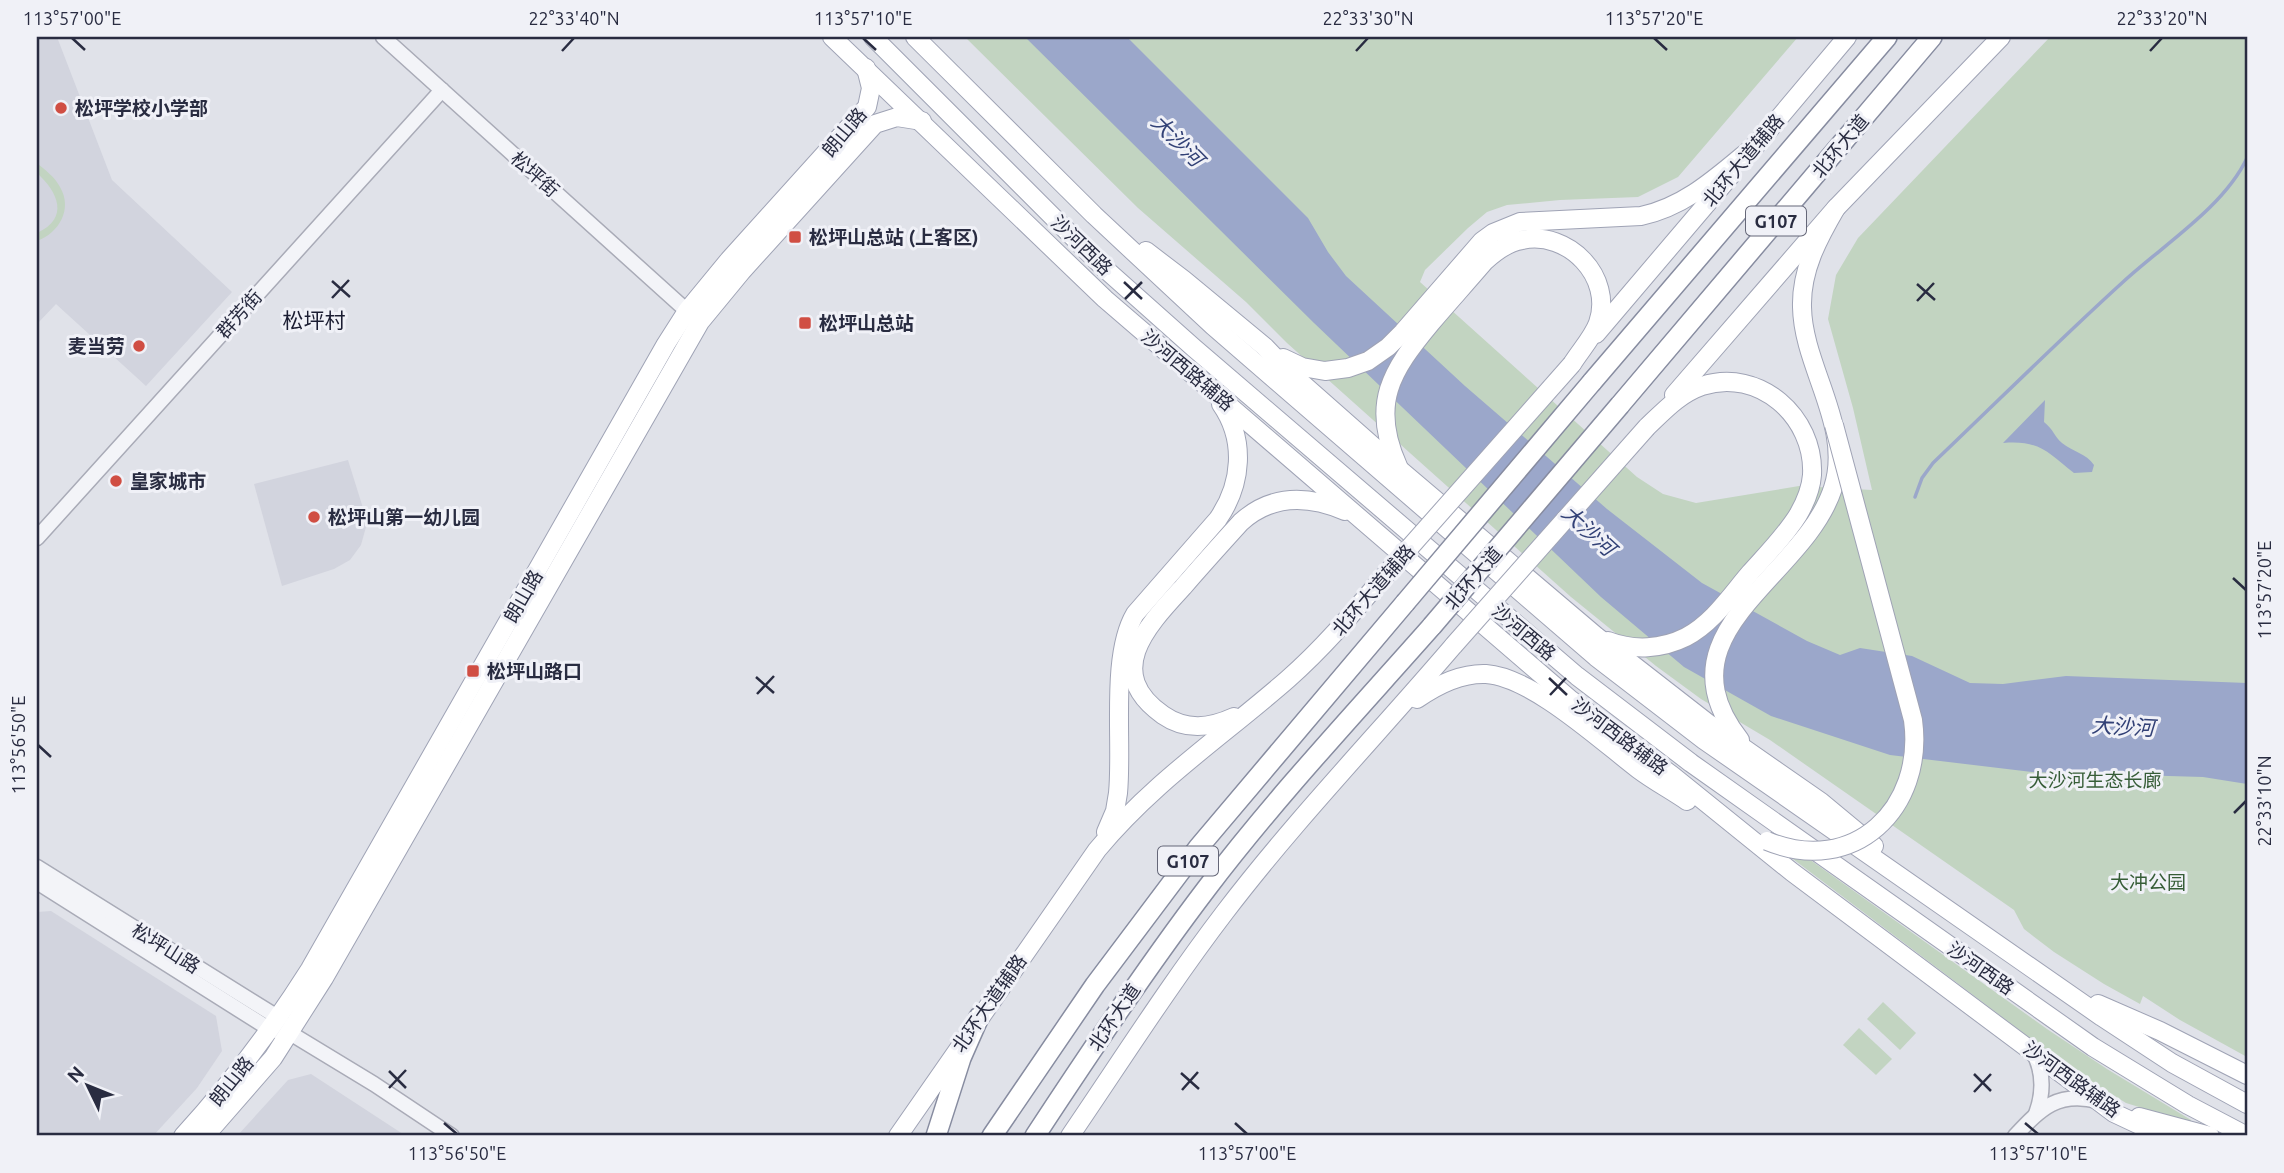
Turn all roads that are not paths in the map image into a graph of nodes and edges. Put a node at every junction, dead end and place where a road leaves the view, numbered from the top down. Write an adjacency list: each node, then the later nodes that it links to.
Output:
1 (383, 37): 10 (street, 松坪街)
2 (832, 37): 9 (main road, 沙河西路辅路)
3 (873, 37): 16 (main road, 沙河西路)
4 (915, 37): 15 (main road, 沙河西路)
5 (1847, 37): 12 (main road, 北环大道辅路)
6 (1887, 37): 52 (highway, 北环大道 / G107, bridge)
7 (1932, 37): 53 (highway, 北环大道 / G107, bridge)
8 (2001, 37): 14 (main road)
9 (866, 68): 11 (main road, 沙河西路辅路); 18 (main road, 朗山路)
10 (442, 90): 18 (street, 松坪街); 26 (street, 群芳街)
11 (922, 121): 13 (main road, 沙河西路辅路); 40 (main road, 朗山路)
12 (1758, 143): 17 (main road); 20 (main road, 北环大道辅路)
13 (948, 147): 16 (main road); 21 (main road, 沙河西路辅路)
14 (1836, 208): 22 (main road); 23 (main road)
15 (1094, 215): 19 (main road); 36 (main road, 沙河西路)
16 (1069, 234): 59 (main road, 沙河西路)
17 (1479, 255): 19 (main road); 20 (main road); 24 (main road)
18 (687, 311): 39 (main road, 朗山路)
19 (1265, 347): 24 (main road)
20 (1572, 364): 29 (main road, 北环大道辅路, bridge)
21 (1208, 387): 25 (main road, 沙河西路辅路); 27 (main road)
22 (1834, 425): 31 (main road, bridge); 32 (main road, bridge)
23 (1647, 427): 28 (main road); 30 (main road, bridge)
24 (1399, 469): 28 (main road)
25 (1361, 518): 27 (main road); 32 (main road, 沙河西路辅路)
26 (37, 538)
27 (1143, 619): 29 (main road); 33 (main road)
28 (1596, 636): 31 (main road)
29 (1256, 705): 33 (main road, 北环大道辅路)
30 (1392, 718): 34 (main road); 54 (main road)
31 (1751, 754): 36 (main road)
32 (1713, 808): 34 (main road, 沙河西路辅路)
33 (1097, 850): 38 (main road, 北环大道辅路)
34 (1792, 872): 41 (main road, 沙河西路辅路)
35 (39, 878): 39 (street, 松坪山路)
36 (1923, 891): 37 (main road, 沙河西路)
37 (2056, 985): 42 (main road); 44 (main road, 沙河西路)
38 (979, 1017): 50 (main road, 北环大道辅路); 51 (highway)
39 (275, 1024): 40 (street, 松坪山路); 47 (main road, 朗山路)
40 (290, 1034): 48 (main road, 朗山路); 49 (street, 松坪山路)
41 (2032, 1050): 43 (main road, 沙河西路辅路); 46 (street)
42 (2247, 1075)
43 (2098, 1101): 45 (main road, 沙河西路辅路); 46 (street)
44 (2247, 1104)
45 (2114, 1113): 56 (main road); 57 (main road, 沙河西路辅路); 58 (main road)
46 (2036, 1114): 55 (street)
47 (183, 1136)
48 (205, 1136)
49 (452, 1136)
50 (898, 1136)
51 (936, 1136)
52 (992, 1136)
53 (1035, 1136)
54 (1070, 1136)
55 (2015, 1136)
56 (2137, 1136)
57 (2164, 1136)
58 (2210, 1136)
59 (2247, 1136)

